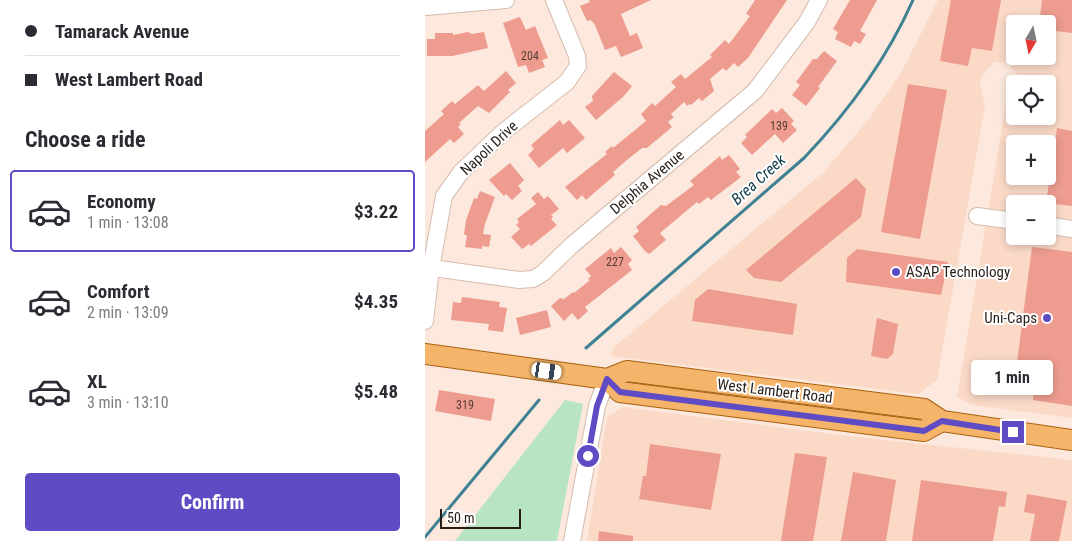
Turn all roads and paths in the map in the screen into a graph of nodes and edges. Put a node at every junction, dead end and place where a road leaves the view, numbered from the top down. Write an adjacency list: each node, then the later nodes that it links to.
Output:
1 (506, 0): 4 (street)
2 (554, 0): 9 (street, Napoli Drive)
3 (819, 0): 9 (street, Delphia Avenue)
4 (425, 7)
5 (977, 216): 6 (street)
6 (1006, 220)
7 (1056, 227): 8 (street)
8 (1072, 229)
9 (428, 267): 10 (street, Napoli Drive)
10 (425, 321)
11 (425, 354): 12 (main road, West Lambert Road)
12 (607, 379): 13 (main road, West Lambert Road); 14 (street)
13 (1072, 440)
14 (572, 541)

